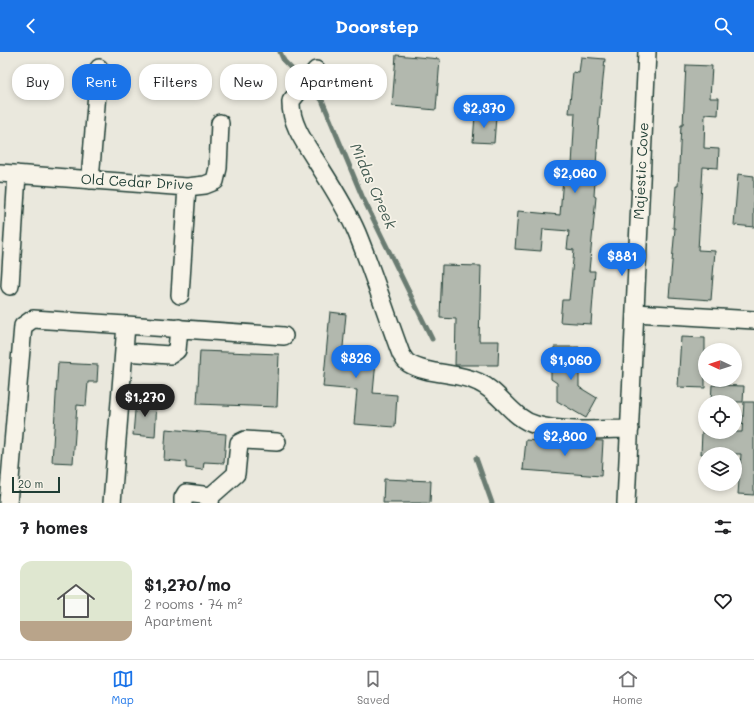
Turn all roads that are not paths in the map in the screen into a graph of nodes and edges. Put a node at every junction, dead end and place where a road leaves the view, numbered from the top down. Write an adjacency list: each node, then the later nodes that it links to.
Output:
1 (646, 52): 11 (street, Majestic Cove)
2 (96, 100): 7 (street)
3 (292, 100): 17 (street)
4 (220, 123): 8 (street, Old Cedar Drive)
5 (0, 173): 6 (street, Old Cedar Drive)
6 (17, 174): 7 (street, Old Cedar Drive); 9 (street)
7 (90, 180): 8 (street, Old Cedar Drive)
8 (187, 187): 10 (street)
9 (10, 286)
10 (180, 295)
11 (635, 314): 12 (street); 17 (street, Majestic Cove)
12 (754, 320)
13 (126, 325): 14 (street); 16 (street); 20 (street)
14 (179, 328): 15 (street); 16 (street)
15 (284, 336)
16 (124, 352): 21 (street)
17 (630, 429): 23 (street, Majestic Cove)
18 (277, 442): 19 (street)
19 (211, 499): 22 (street)
20 (8, 503)
21 (112, 503)
22 (183, 503)
23 (626, 503)

